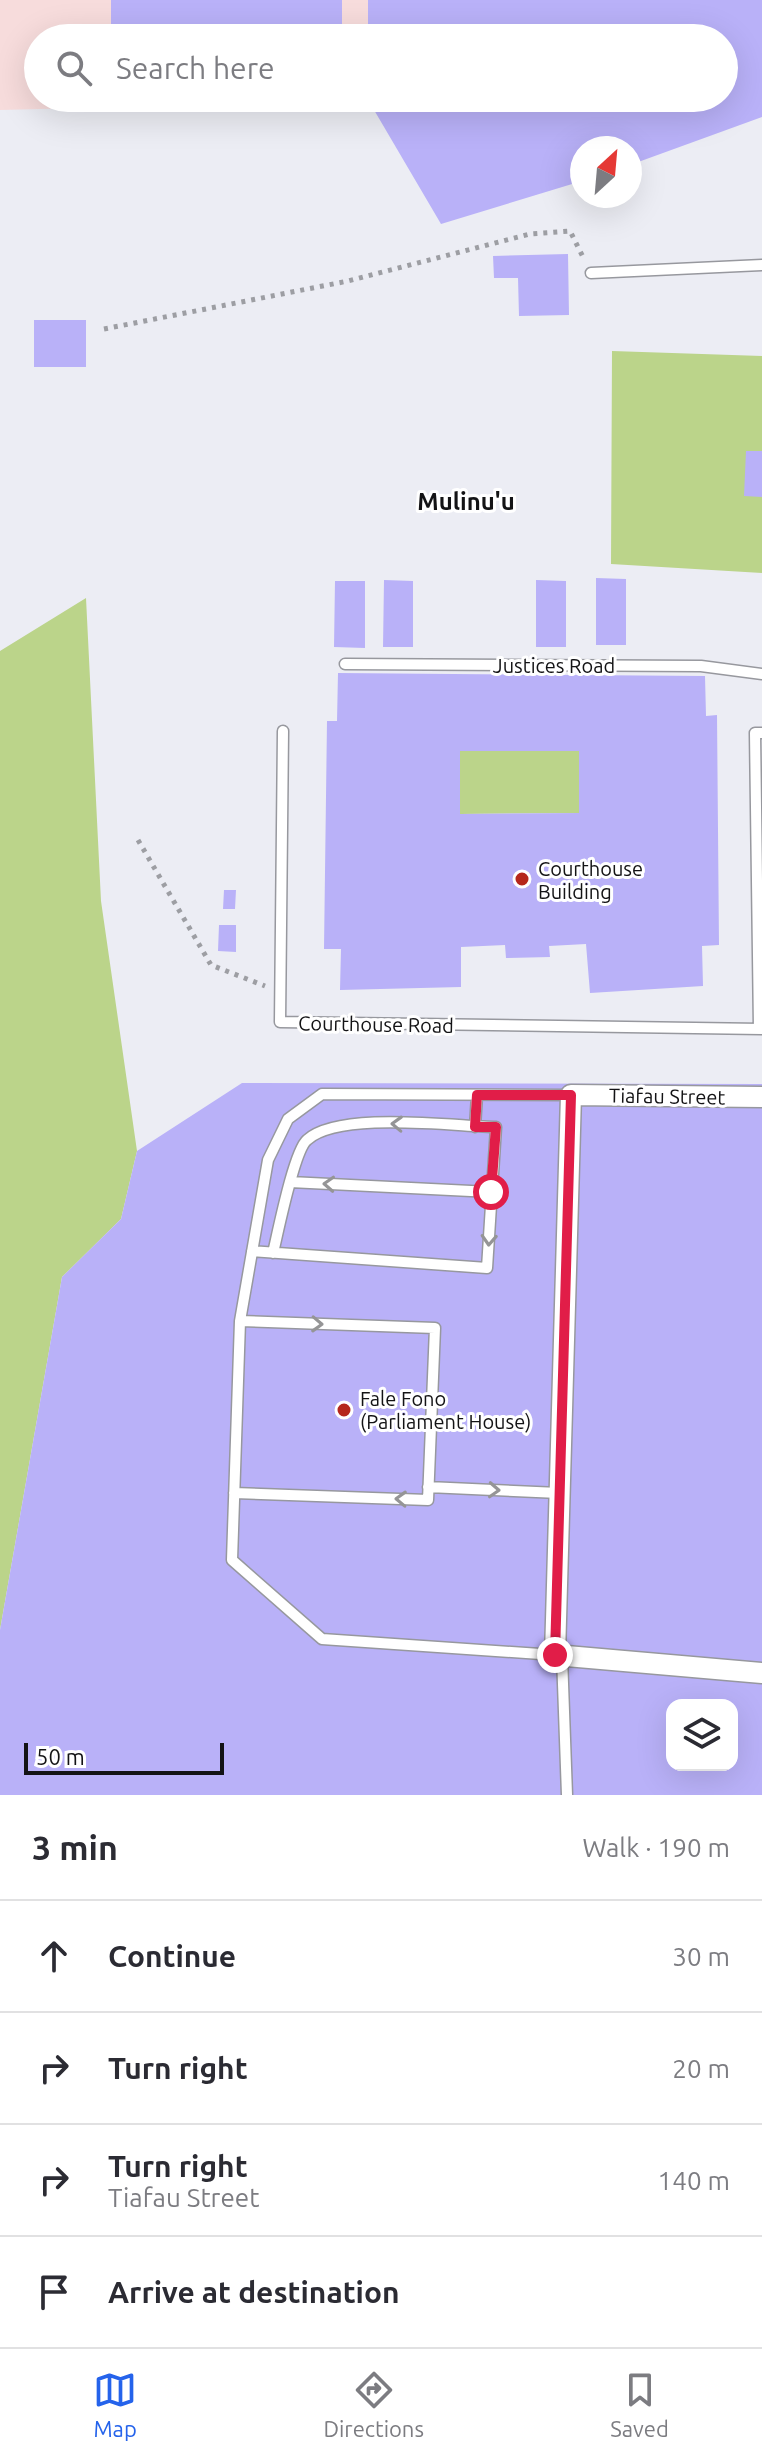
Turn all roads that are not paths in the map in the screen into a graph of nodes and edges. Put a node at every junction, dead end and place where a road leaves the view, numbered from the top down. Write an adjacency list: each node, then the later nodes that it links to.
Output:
1 (762, 265): 2 (lane)
2 (591, 273)
3 (345, 664): 4 (lane, Justices Road)
4 (762, 674)
5 (283, 731): 7 (lane, Courthouse Road)
6 (762, 733): 7 (lane)
7 (760, 1029)
8 (477, 1095): 9 (lane); 11 (lane); 14 (lane)
9 (571, 1095): 10 (street, Tiafau Street); 19 (street)
10 (762, 1097)
11 (475, 1127): 12 (lane, one-way to 12); 13 (lane)
12 (290, 1182): 13 (lane, one-way to 12); 15 (lane)
13 (491, 1192): 15 (lane, one-way to 15)
14 (252, 1251): 15 (lane); 16 (lane)
15 (273, 1253)
16 (240, 1321): 17 (lane, one-way to 17); 18 (lane)
17 (428, 1487): 18 (lane, one-way to 18); 19 (lane, one-way to 19)
18 (234, 1493): 20 (lane)
19 (559, 1493): 20 (street)
20 (558, 1655): 21 (street); 22 (lane)
21 (762, 1673)
22 (567, 1795)

